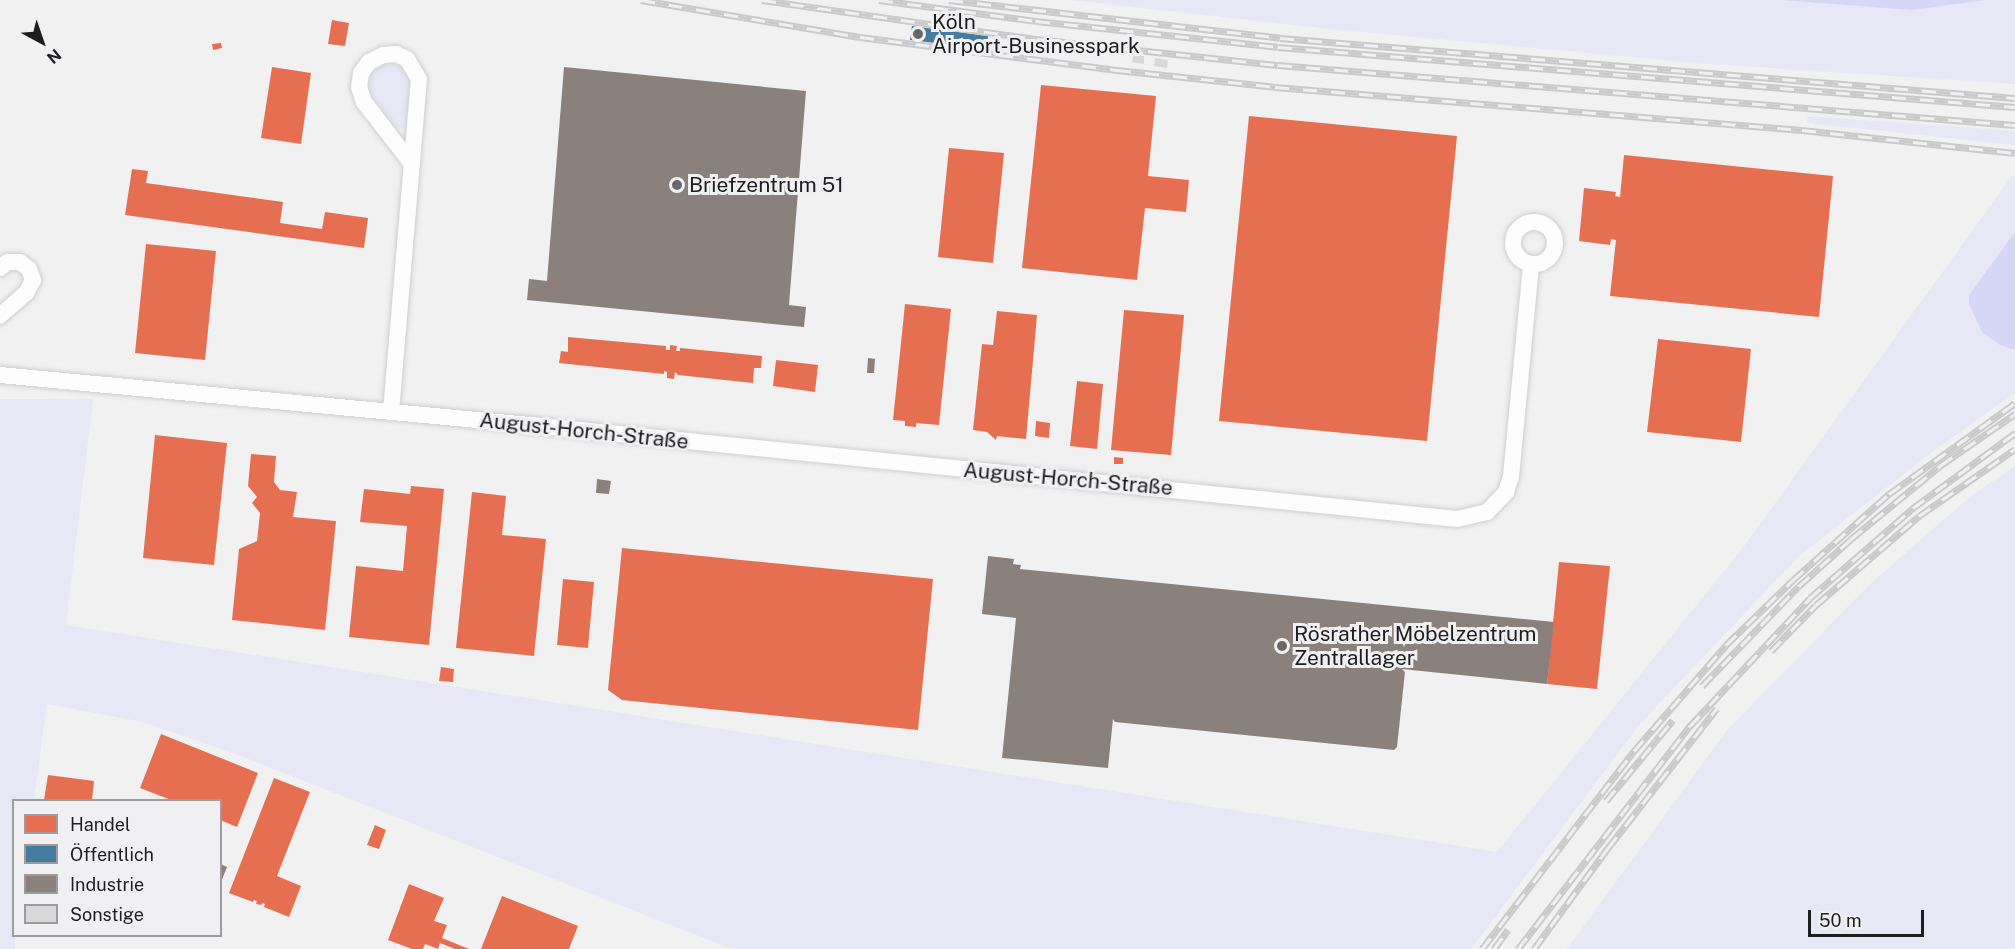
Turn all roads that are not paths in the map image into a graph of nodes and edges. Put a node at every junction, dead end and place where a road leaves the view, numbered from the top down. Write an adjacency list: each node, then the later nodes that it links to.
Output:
1 (412, 164): 1 (street); 6 (street)
2 (1531, 264): 6 (street, August-Horch-Straße)
3 (0, 268): 4 (street)
4 (0, 316)
5 (0, 375): 6 (street, August-Horch-Straße)
6 (391, 412)

